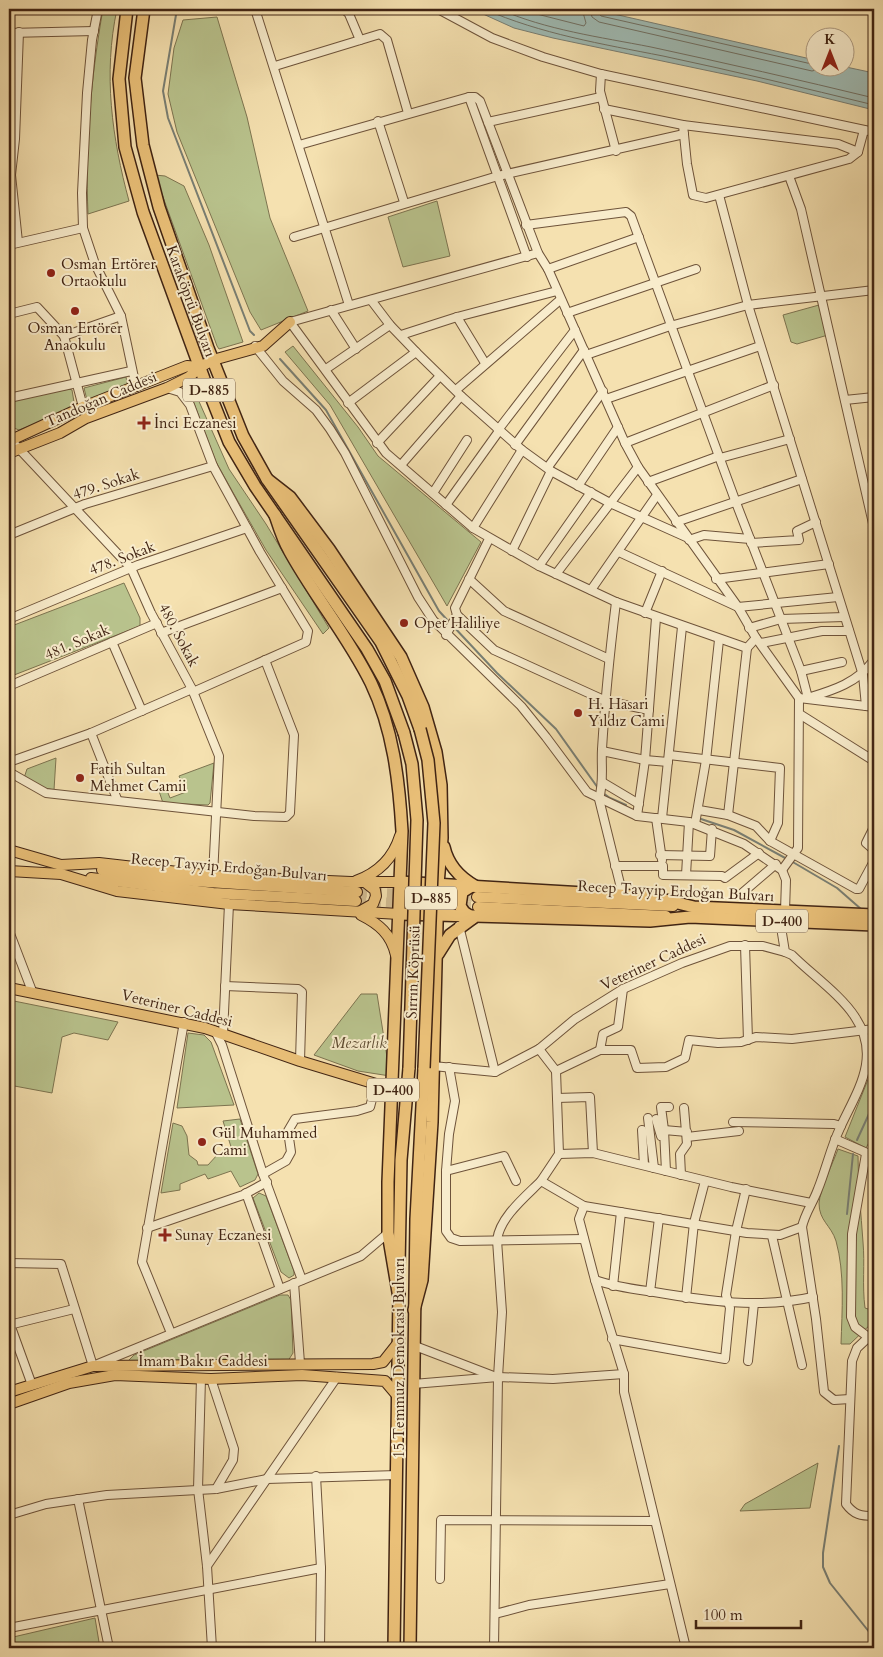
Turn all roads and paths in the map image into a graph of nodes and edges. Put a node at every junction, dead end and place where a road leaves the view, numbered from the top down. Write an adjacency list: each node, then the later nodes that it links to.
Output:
1 (98, 9): 7 (street)
2 (127, 9): 69 (highway, Karaköprü Bulvarı / D-885)
3 (144, 9): 67 (highway, Karaköprü Bulvarı / D-885)
4 (255, 9): 11 (street)
5 (344, 9): 10 (street)
6 (438, 9): 12 (street)
7 (94, 31): 9 (street); 34 (street)
8 (9, 32): 9 (street)
9 (19, 32): 27 (street)
10 (360, 40): 11 (street); 16 (street)
11 (275, 66): 23 (street)
12 (601, 74): 13 (street); 20 (street)
13 (601, 96): 15 (street); 18 (street)
14 (469, 97): 16 (street); 18 (street); 28 (street)
15 (604, 109): 19 (street); 24 (street)
16 (408, 113): 17 (street)
17 (378, 121): 23 (street); 31 (street)
18 (488, 122): 26 (street)
19 (683, 124): 22 (street); 25 (street)
20 (864, 130): 21 (street); 25 (street)
21 (874, 132)
22 (684, 134): 24 (street); 30 (street)
23 (299, 145): 33 (street)
24 (616, 151): 26 (street)
25 (858, 152): 29 (street)
26 (507, 174): 28 (street); 32 (street)
27 (10, 175): 37 (street)
28 (498, 176): 31 (street); 40 (street)
29 (789, 176): 30 (street); 46 (street)
30 (719, 195): 50 (street)
31 (404, 202): 33 (street)
32 (526, 225): 36 (street); 39 (street)
33 (325, 227): 35 (street); 49 (street)
34 (83, 228): 37 (street); 54 (street)
35 (294, 237)
36 (639, 237): 41 (street); 43 (street)
37 (18, 242): 38 (street)
38 (9, 244)
39 (538, 254): 40 (street); 41 (street)
40 (527, 257): 47 (street)
41 (548, 269): 45 (street)
42 (696, 269): 43 (street)
43 (657, 282): 52 (street); 58 (street)
44 (874, 290): 46 (street)
45 (557, 291): 48 (street); 55 (street)
46 (822, 295): 50 (street); 83 (street)
47 (371, 300): 49 (street); 57 (street)
48 (560, 300): 52 (street); 68 (street)
49 (349, 305): 51 (street)
50 (748, 305): 58 (street); 63 (street)
51 (331, 310): 56 (street); 64 (street)
52 (567, 313): 59 (street)
53 (9, 314): 61 (street)
54 (121, 316): 61 (street); 72 (street)
55 (457, 317): 60 (street); 68 (street)
56 (290, 322): 62 (main road, Tandoğan Caddesi); 70 (street)
57 (390, 326): 60 (street); 64 (street)
58 (670, 326): 66 (street); 71 (street)
59 (576, 330): 66 (street); 88 (street)
60 (401, 335): 65 (street)
61 (64, 336): 74 (street)
62 (255, 346): 67 (main road, Tandoğan Caddesi); 151 (street)
63 (760, 346): 71 (street); 75 (street)
64 (356, 348): 70 (street)
65 (416, 352): 73 (street); 84 (street)
66 (585, 352): 78 (street); 94 (street)
67 (213, 360): 69 (main road, Tandoğan Caddesi); 102 (highway, Karaköprü Bulvarı / D-885)
68 (485, 363): 79 (street)
69 (200, 367): 76 (main road, Tandoğan Caddesi); 77 (main road, Tandoğan Caddesi); 113 (highway, Karaköprü Bulvarı / D-885)
70 (326, 369): 84 (street)
71 (688, 370): 82 (street); 86 (street)
72 (131, 371): 74 (street); 76 (street)
73 (440, 376): 79 (street); 92 (street)
74 (77, 383): 81 (street); 85 (street)
75 (774, 385): 86 (street); 89 (street)
76 (136, 387): 85 (main road, Tandoğan Caddesi)
77 (167, 388): 96 (main road, Tandoğan Caddesi); 99 (street)
78 (603, 391): 82 (street); 101 (street)
79 (458, 393): 88 (street); 98 (street)
80 (874, 397): 83 (street)
81 (9, 398)
82 (606, 399): 87 (street)
83 (845, 400): 119 (street)
84 (348, 403): 92 (street)
85 (83, 407): 90 (main road, Tandoğan Caddesi)
86 (704, 412): 93 (street); 97 (street)
87 (618, 427): 93 (street); 105 (street)
88 (499, 430): 94 (street); 111 (street)
89 (790, 439): 97 (street); 103 (street)
90 (9, 440): 96 (street, 480. Sokak)
91 (467, 440): 107 (street)
92 (377, 443): 98 (street)
93 (625, 443): 100 (street)
94 (515, 445): 95 (street)
95 (522, 450): 101 (street); 118 (street)
96 (14, 451): 112 (street, 480. Sokak)
97 (719, 457): 104 (street); 109 (street)
98 (401, 465): 107 (street)
99 (213, 466): 112 (street, 479. Sokak); 117 (street)
100 (638, 467): 104 (street); 110 (street)
101 (550, 469): 105 (street); 124 (street)
102 (267, 479): 173 (highway, Karaköprü Bulvarı / D-885); 196 (highway)
103 (802, 479): 109 (street); 116 (street)
104 (648, 482): 108 (street)
105 (578, 486): 106 (street)
106 (591, 492): 110 (street); 127 (street)
107 (433, 493): 111 (street)
108 (657, 495): 114 (street); 115 (street)
109 (735, 500): 115 (street); 123 (street)
110 (610, 503): 114 (street); 131 (street)
111 (446, 504): 118 (street)
112 (74, 508): 120 (street, 479. Sokak); 128 (street, 480. Sokak)
113 (275, 515): 175 (highway, Karaköprü Bulvarı / D-885); 195 (highway)
114 (642, 517): 122 (street); 125 (street)
115 (676, 522): 122 (street)
116 (816, 522): 123 (street); 126 (street)
117 (247, 528): 128 (street, 478. Sokak); 134 (street)
118 (473, 528): 121 (street)
119 (874, 528)
120 (9, 535)
121 (489, 539): 124 (street); 132 (street)
122 (688, 539): 123 (street); 133 (street)
123 (751, 541): 130 (street)
124 (512, 551): 127 (street)
125 (619, 552): 129 (street); 135 (street)
126 (829, 564): 130 (street); 136 (street)
127 (539, 566): 131 (street)
128 (131, 568): 145 (street, 478. Sokak); 146 (street, 480. Sokak)
129 (662, 571): 139 (street); 140 (street)
130 (762, 571): 133 (street); 138 (street)
131 (556, 574): 135 (street)
132 (469, 578): 141 (street); 157 (street)
133 (716, 579): 139 (street)
134 (282, 588): 150 (street); 158 (street)
135 (591, 590): 137 (street)
136 (838, 597): 138 (street); 142 (street)
137 (616, 602): 140 (street); 157 (street)
138 (774, 604): 139 (street); 144 (street)
139 (738, 607): 148 (street)
140 (644, 613): 143 (street)
141 (457, 615): 151 (street); 168 (street)
142 (844, 617): 144 (street); 149 (street)
143 (656, 618): 147 (street); 170 (street)
144 (781, 618): 148 (street); 152 (street)
145 (9, 619)
146 (157, 623): 150 (street, 480. Sokak); 155 (street, 481. Sokak)
147 (682, 627): 153 (street); 177 (street)
148 (749, 628): 154 (street)
149 (849, 631): 152 (street); 162 (street)
150 (162, 633): 164 (street, 480. Sokak)
151 (446, 635): 184 (street)
152 (787, 638): 154 (street); 161 (street)
153 (719, 640): 156 (street); 179 (street)
154 (758, 640): 156 (street); 165 (street)
155 (112, 642): 163 (street, 481. Sokak); 171 (street)
156 (747, 648): 182 (street)
157 (609, 659): 168 (street)
158 (265, 660): 164 (street); 188 (street)
159 (874, 660): 162 (street)
160 (842, 662): 161 (street)
161 (801, 671): 166 (street)
162 (863, 675): 166 (street); 169 (street)
163 (9, 686)
164 (193, 690): 171 (street); 188 (street, 480. Sokak)
165 (799, 698): 166 (street); 172 (street)
166 (808, 698): 169 (street)
167 (874, 699): 169 (street)
168 (606, 701): 170 (street); 176 (street)
169 (869, 705)
170 (649, 710): 178 (street)
171 (142, 711): 174 (street)
172 (801, 715): 180 (street); 204 (street)
173 (420, 729): 249 (highway, Sırrın Köprüsü / D-885, bridge)
174 (91, 733): 181 (street); 185 (street)
175 (404, 733): 251 (highway, Sırrın Köprüsü / D-885, bridge)
176 (602, 751): 178 (street); 184 (street)
177 (669, 758): 178 (street); 179 (street); 191 (street)
178 (645, 760): 186 (street)
179 (706, 760): 182 (street); 187 (street)
180 (874, 761)
181 (9, 762)
182 (734, 764): 189 (street); 197 (street)
183 (9, 772): 185 (street)
184 (601, 791): 186 (street); 190 (street); 207 (street)
185 (117, 800): 188 (street)
186 (638, 804): 190 (street)
187 (699, 810): 189 (street); 192 (street)
188 (217, 812): 213 (street, 480. Sokak)
189 (728, 815): 197 (street)
190 (637, 816): 191 (street)
191 (659, 818): 192 (street); 202 (street)
192 (692, 823): 194 (street); 203 (street)
193 (874, 827): 199 (street)
194 (712, 829): 201 (street); 203 (street)
195 (402, 830): 214 (main road); 216 (highway)
196 (442, 838): 217 (highway); 221 (highway)
197 (770, 841): 204 (street)
198 (9, 844): 200 (street)
199 (874, 850)
200 (11, 853): 210 (main road)
201 (759, 853): 209 (street); 212 (street)
202 (660, 856): 203 (street); 208 (street)
203 (686, 856): 212 (street)
204 (794, 856): 205 (street); 209 (street)
205 (874, 861)
206 (9, 866): 210 (main road, Recep Tayyip Erdoğan Bulvarı)
207 (616, 866): 208 (street); 219 (street)
208 (663, 866): 212 (street)
209 (782, 866): 218 (street); 223 (street)
210 (61, 870): 211 (main road); 213 (main road); 220 (main road, Recep Tayyip Erdoğan Bulvarı); 222 (main road)
211 (9, 871)
212 (686, 875)
213 (213, 876): 214 (main road)
214 (351, 882): 215 (main road)
215 (365, 882): 216 (main road); 225 (main road)
216 (400, 882): 217 (highway, D-400); 226 (highway, D-400)
217 (438, 884): 221 (highway, D-400); 228 (highway)
218 (741, 894)
219 (623, 896): 221 (highway, D-400); 224 (highway, D-400)
220 (357, 897)
221 (475, 899): 224 (main road, Recep Tayyip Erdoğan Bulvarı); 224 (highway, D-400); 228 (highway); 231 (highway)
222 (230, 904): 225 (main road); 237 (street)
223 (785, 911): 224 (highway, Recep Tayyip Erdoğan Bulvarı / D-400); 227 (highway, Recep Tayyip Erdoğan Bulvarı / D-400)
224 (692, 912): 229 (highway, Recep Tayyip Erdoğan Bulvarı / D-400)
225 (358, 913): 226 (main road); 236 (main road)
226 (399, 914): 228 (highway); 236 (highway, D-400)
227 (874, 915)
228 (438, 916): 235 (highway)
229 (780, 921): 230 (highway, Recep Tayyip Erdoğan Bulvarı / D-400); 234 (street)
230 (874, 925)
231 (459, 926): 235 (highway); 253 (street)
232 (9, 931): 240 (street)
233 (745, 945): 234 (street, Veteriner Caddesi); 239 (street, Veteriner Caddesi); 245 (street)
234 (785, 952): 243 (street)
235 (437, 956): 249 (highway, D-400)
236 (398, 964): 255 (highway, D-400)
237 (225, 986): 244 (street); 248 (street)
238 (9, 988): 240 (main road, Veteriner Caddesi)
239 (623, 989): 246 (street, Veteriner Caddesi); 247 (street)
240 (32, 991): 241 (main road, Veteriner Caddesi)
241 (184, 1022): 244 (main road, Veteriner Caddesi); 288 (street)
242 (874, 1029): 243 (street)
243 (862, 1030): 245 (street); 260 (street)
244 (219, 1032): 248 (main road, Veteriner Caddesi); 274 (street)
245 (748, 1040): 247 (street)
246 (538, 1049): 252 (street); 253 (street, Veteriner Caddesi)
247 (600, 1050): 252 (street)
248 (300, 1061): 254 (main road, Veteriner Caddesi)
249 (429, 1067): 250 (street); 313 (highway, 15 Temmuz Demokrasi Bulvarı / D-885)
250 (449, 1067): 253 (street); 272 (street)
251 (409, 1068): 302 (highway, 15 Temmuz Demokrasi Bulvarı / D-885)
252 (556, 1071): 256 (street)
253 (496, 1072)
254 (376, 1084): 255 (main road, Veteriner Caddesi); 274 (street)
255 (393, 1085): 290 (highway, D-400)
256 (557, 1098): 266 (street); 268 (street)
257 (669, 1107): 262 (street)
258 (684, 1108): 264 (street)
259 (733, 1122): 260 (street)
260 (841, 1126): 265 (street)
261 (642, 1130): 270 (street)
262 (664, 1130): 264 (street); 269 (street)
263 (740, 1131): 264 (street)
264 (687, 1134): 275 (street)
265 (835, 1139): 267 (street); 282 (street)
266 (593, 1153): 268 (street); 270 (street)
267 (872, 1153): 310 (street)
268 (559, 1154): 277 (street)
269 (666, 1158): 271 (street); 273 (street)
270 (644, 1165): 271 (street)
271 (654, 1168): 273 (street)
272 (446, 1171): 276 (street); 293 (street)
273 (666, 1171): 275 (street)
274 (263, 1174): 279 (street)
275 (681, 1175): 278 (street)
276 (516, 1181)
277 (541, 1181): 283 (street); 293 (street)
278 (705, 1181): 280 (street); 286 (street)
279 (266, 1182): 281 (street); 295 (street)
280 (746, 1189): 282 (street); 289 (street)
281 (246, 1193): 288 (street); 299 (street)
282 (811, 1203): 287 (street)
283 (584, 1206): 284 (street); 292 (street)
284 (621, 1212): 285 (street); 298 (street)
285 (659, 1218): 286 (street); 300 (street)
286 (694, 1223): 289 (street); 303 (street)
287 (802, 1227): 291 (street); 301 (street)
288 (147, 1228): 309 (street)
289 (736, 1231): 291 (street); 304 (street)
290 (388, 1234): 295 (street); 302 (highway, D-400)
291 (772, 1236): 305 (street)
292 (584, 1239): 293 (street); 296 (street)
293 (496, 1240): 320 (street)
294 (9, 1263): 307 (street)
295 (302, 1280): 297 (street)
296 (594, 1280): 298 (street); 311 (street)
297 (294, 1283): 299 (street); 315 (street)
298 (613, 1286): 300 (street)
299 (280, 1289): 309 (street)
300 (650, 1292): 303 (street)
301 (813, 1297): 305 (street); 326 (street)
302 (399, 1298): 312 (highway, 15 Temmuz Demokrasi Bulvarı / D-400)
303 (686, 1298): 304 (street)
304 (728, 1302): 306 (street); 311 (street)
305 (789, 1302): 306 (street); 316 (street)
306 (754, 1303): 314 (street)
307 (74, 1309): 308 (street); 317 (street)
308 (10, 1326): 323 (street)
309 (171, 1333): 317 (street)
310 (871, 1335): 326 (street)
311 (612, 1339): 318 (street)
312 (398, 1344): 315 (main road); 325 (highway, 15 Temmuz Demokrasi Bulvarı / D-400)
313 (414, 1346): 320 (street); 322 (highway, 15 Temmuz Demokrasi Bulvarı)
314 (748, 1361)
315 (300, 1363): 317 (main road)
316 (802, 1365)
317 (93, 1366): 323 (main road)
318 (624, 1374): 320 (street); 337 (street)
319 (337, 1377): 321 (main road, İmam Bakır Caddesi); 325 (main road, İmam Bakır Caddesi); 330 (street)
320 (498, 1377): 322 (street); 336 (street)
321 (206, 1379): 327 (main road, İmam Bakır Caddesi); 331 (street); 332 (street)
322 (413, 1384): 350 (highway, 15 Temmuz Demokrasi Bulvarı)
323 (32, 1385): 324 (main road)
324 (9, 1392)
325 (396, 1394): 328 (highway, 15 Temmuz Demokrasi Bulvarı / D-400)
326 (850, 1399): 335 (street)
327 (9, 1404)
328 (397, 1475): 329 (street); 349 (highway, 15 Temmuz Demokrasi Bulvarı / D-400)
329 (316, 1476): 330 (street); 339 (street)
330 (267, 1479): 332 (street); 338 (street)
331 (198, 1489): 332 (street); 333 (street); 338 (street)
332 (216, 1489)
333 (78, 1499): 334 (street); 343 (street)
334 (9, 1515)
335 (874, 1516)
336 (497, 1520): 337 (street); 340 (street); 344 (street)
337 (654, 1521): 341 (street)
338 (207, 1566): 342 (street)
339 (321, 1568): 342 (street); 348 (street)
340 (440, 1579)
341 (670, 1584): 344 (street); 352 (street)
342 (208, 1590): 343 (street); 347 (street)
343 (100, 1609): 345 (street); 346 (street)
344 (495, 1614): 351 (street)
345 (9, 1628)
346 (109, 1648)
347 (212, 1648)
348 (320, 1648)
349 (394, 1648)
350 (410, 1648)
351 (494, 1648)
352 (686, 1648)

